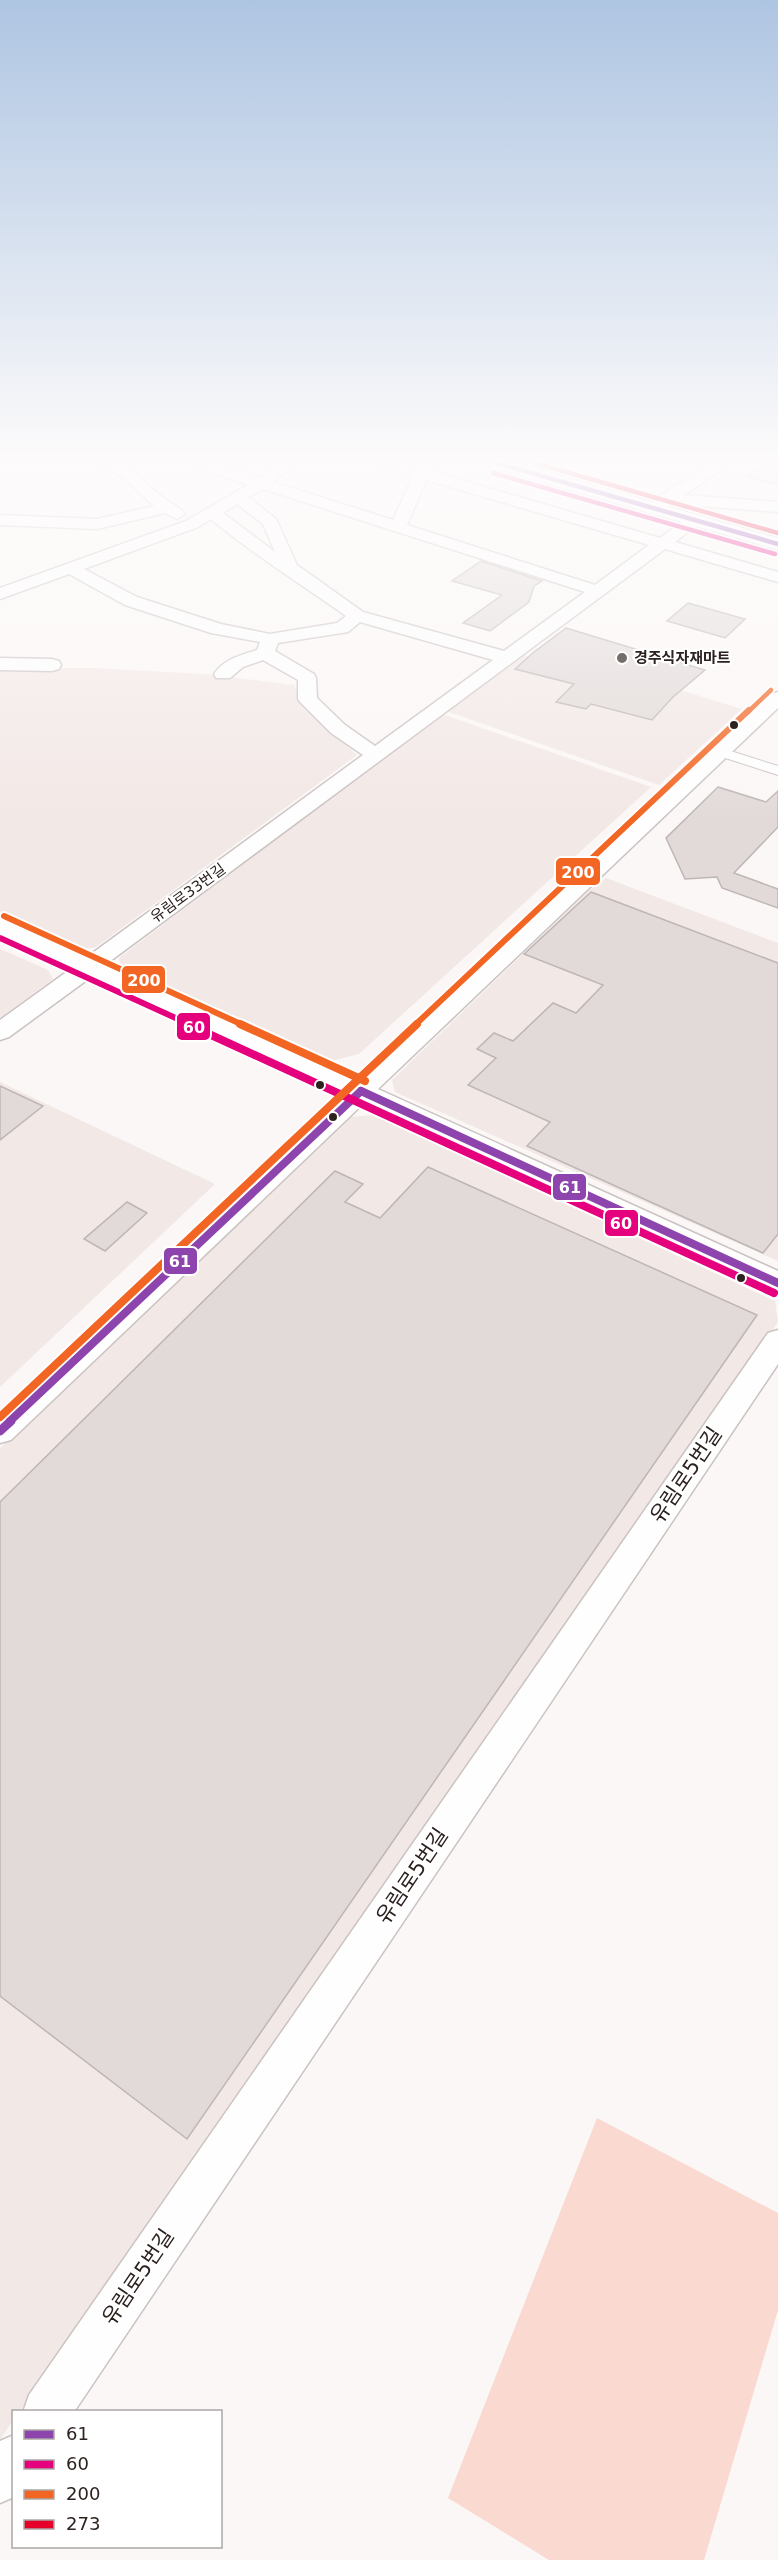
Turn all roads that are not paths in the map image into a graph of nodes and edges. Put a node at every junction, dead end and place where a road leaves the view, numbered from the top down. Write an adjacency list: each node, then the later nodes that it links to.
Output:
1 (31, 582): 7 (street)
2 (98, 582): 9 (street)
3 (310, 582): 8 (street)
4 (571, 582): 6 (street)
5 (610, 582): 6 (street, 유림로33번길)
6 (598, 591): 10 (street, 유림로33번길)
7 (0, 594)
8 (357, 616): 9 (street); 10 (street)
9 (268, 646): 13 (street); 16 (street)
10 (507, 658): 16 (street, 유림로33번길)
11 (0, 664): 12 (street)
12 (52, 665)
13 (223, 674)
14 (778, 698): 15 (street)
15 (721, 752): 17 (street); 21 (street)
16 (376, 754): 19 (street, 유림로33번길)
17 (778, 771)
18 (0, 926): 19 (street)
19 (90, 966): 20 (street, 유림로33번길); 21 (street)
20 (0, 1032)
21 (361, 1091): 22 (street); 24 (street)
22 (778, 1283)
23 (778, 1341): 25 (street, 유림로5번길)
24 (0, 1431)
25 (47, 2410)
26 (12, 2462): 27 (street)
27 (0, 2479)

